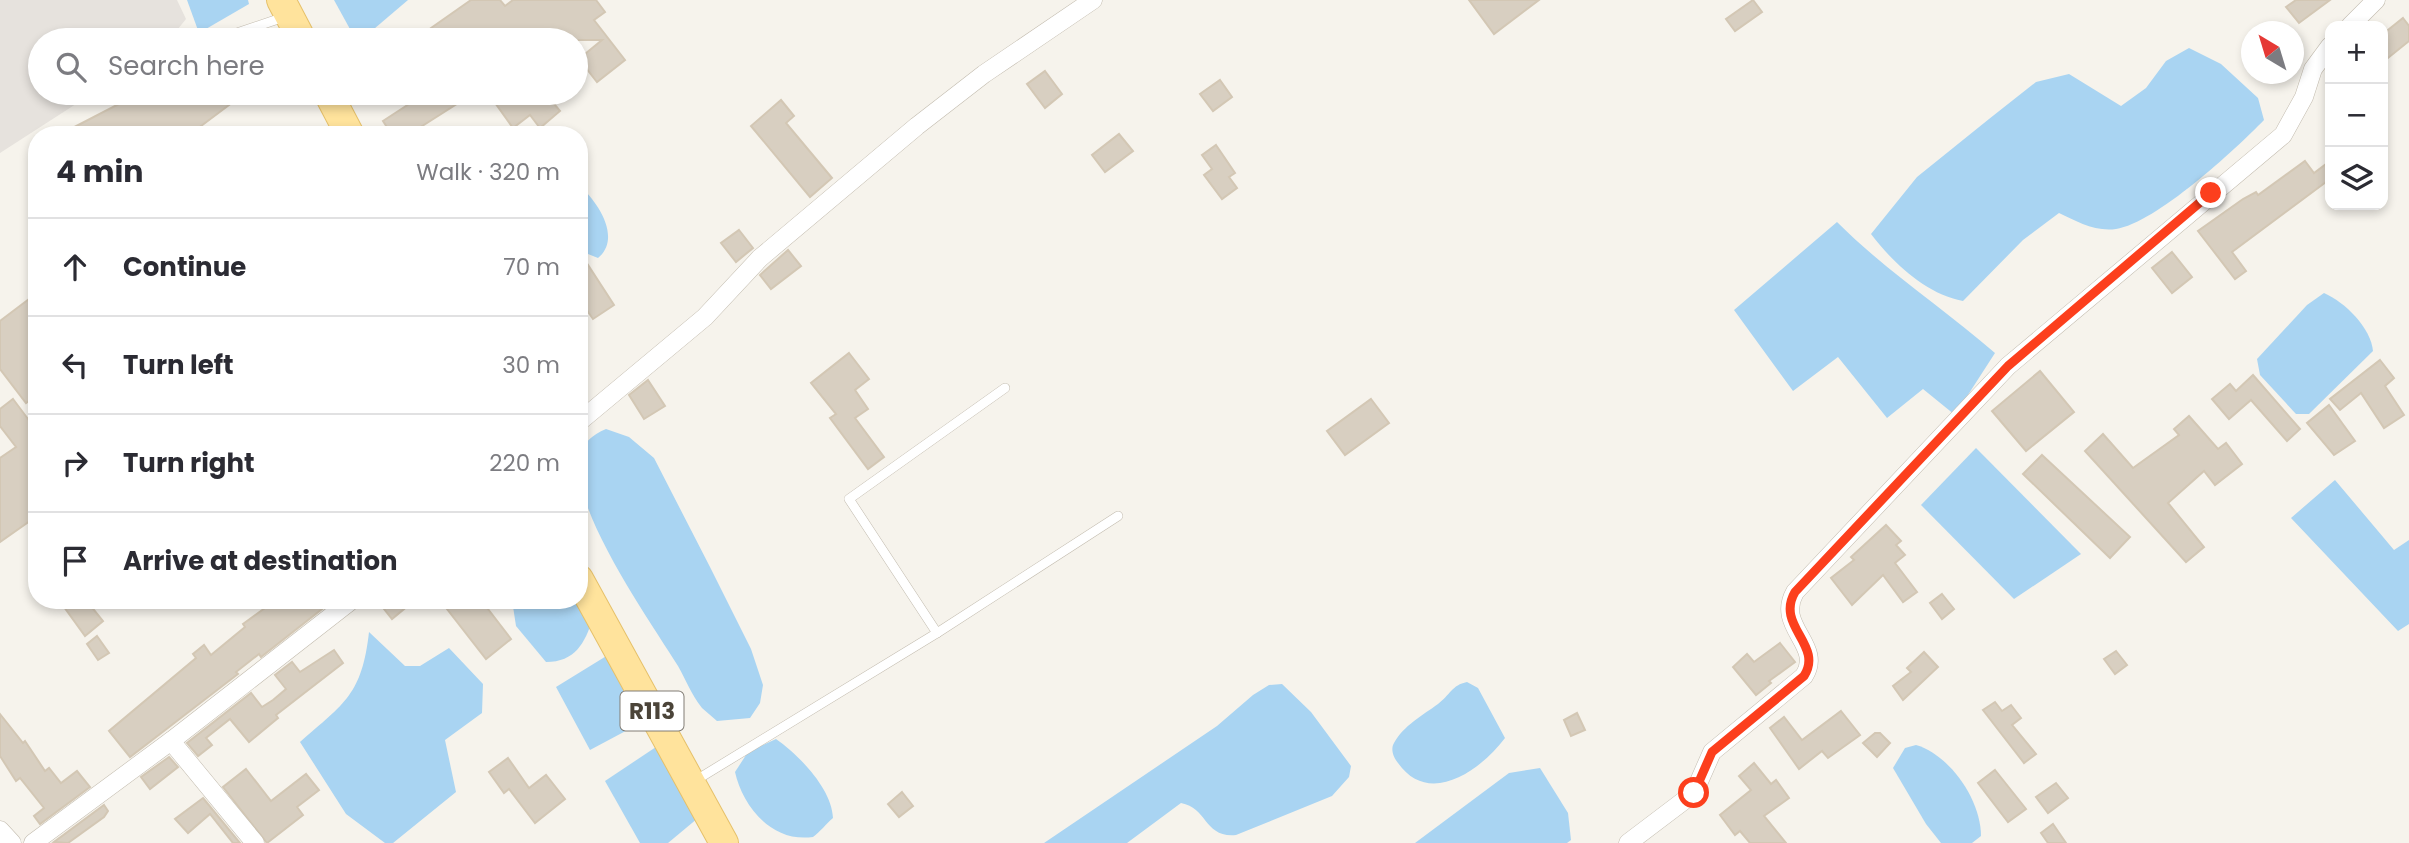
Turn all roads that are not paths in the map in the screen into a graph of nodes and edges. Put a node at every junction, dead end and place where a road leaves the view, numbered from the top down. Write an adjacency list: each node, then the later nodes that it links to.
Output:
1 (1093, 0): 10 (street)
2 (2376, 0): 4 (street)
3 (290, 19): 5 (lane)
4 (2355, 21)
5 (258, 28)
6 (2325, 53): 22 (street)
7 (334, 105): 8 (main road)
8 (345, 126)
9 (1005, 388): 14 (lane)
10 (588, 414)
11 (1118, 516): 14 (lane)
12 (588, 595): 16 (main road, R113)
13 (340, 609): 15 (street)
14 (937, 633): 16 (lane)
15 (171, 741): 19 (street); 20 (street)
16 (691, 783): 21 (main road, R113)
17 (0, 831): 18 (street)
18 (12, 843)
19 (33, 843)
20 (255, 843)
21 (724, 843)
22 (1628, 843)

